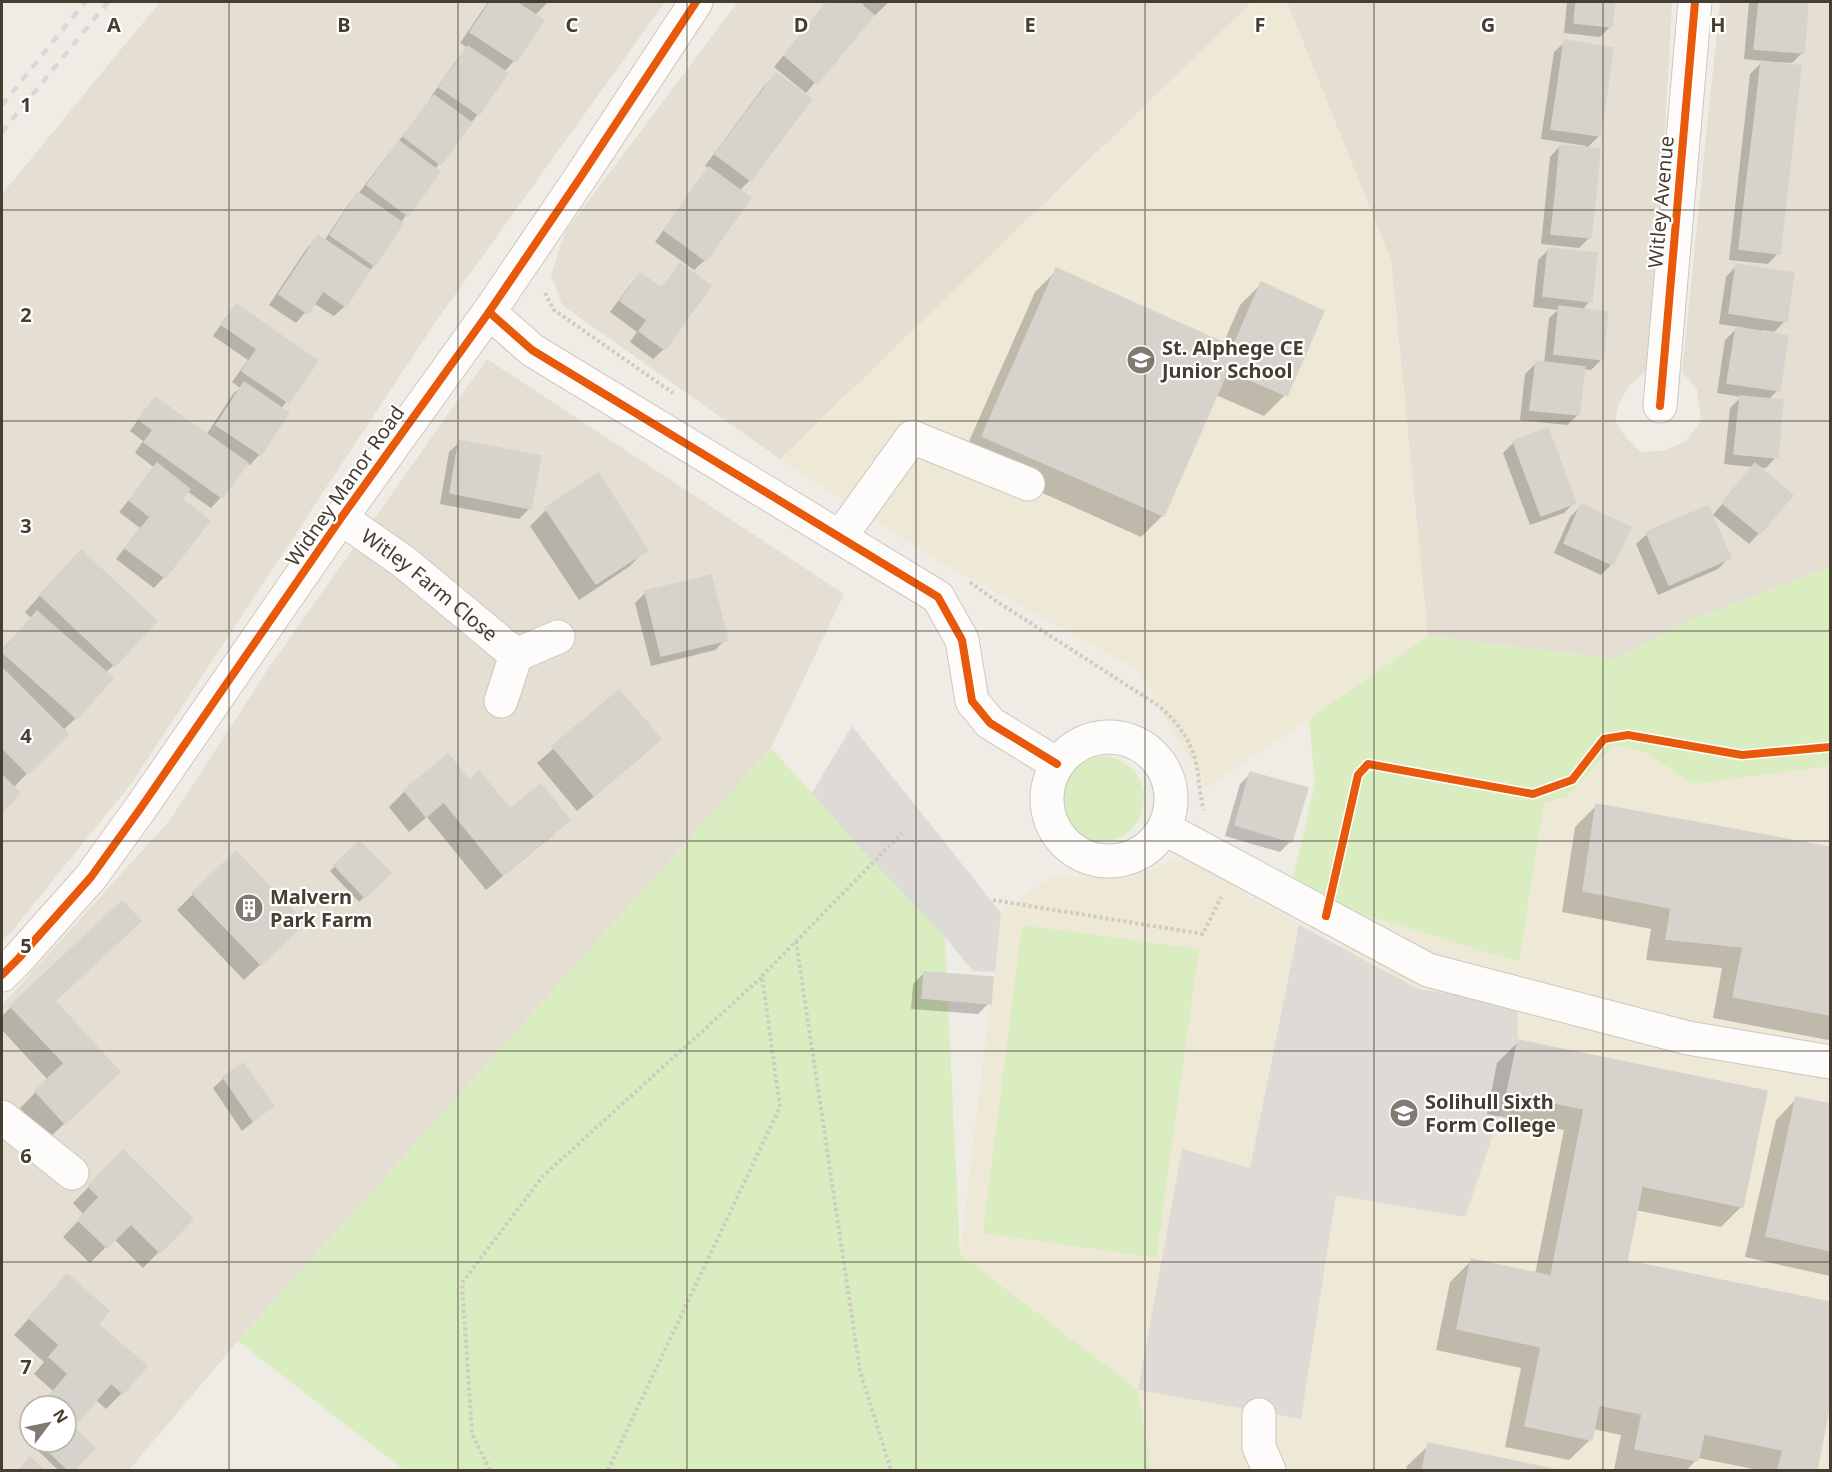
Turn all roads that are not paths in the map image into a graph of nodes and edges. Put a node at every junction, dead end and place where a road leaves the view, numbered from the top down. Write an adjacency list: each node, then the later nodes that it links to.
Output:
1 (696, 2): 3 (street, Widney Manor Road)
2 (1695, 2): 4 (street, Witley Avenue)
3 (489, 312): 6 (street, Widney Manor Road); 7 (street)
4 (1660, 406)
5 (1028, 484): 7 (street)
6 (342, 518): 9 (street, Witley Farm Close); 13 (street, Widney Manor Road)
7 (840, 537): 11 (street)
8 (558, 637): 9 (street, Witley Farm Close)
9 (516, 655): 10 (street, Witley Farm Close)
10 (501, 701)
11 (1057, 764): 12 (street); 12 (street)
12 (1164, 828): 14 (street)
13 (2, 975)
14 (1830, 1062)
15 (2, 1117): 16 (street)
16 (72, 1173)
17 (1259, 1414): 18 (street)
18 (1269, 1470)

